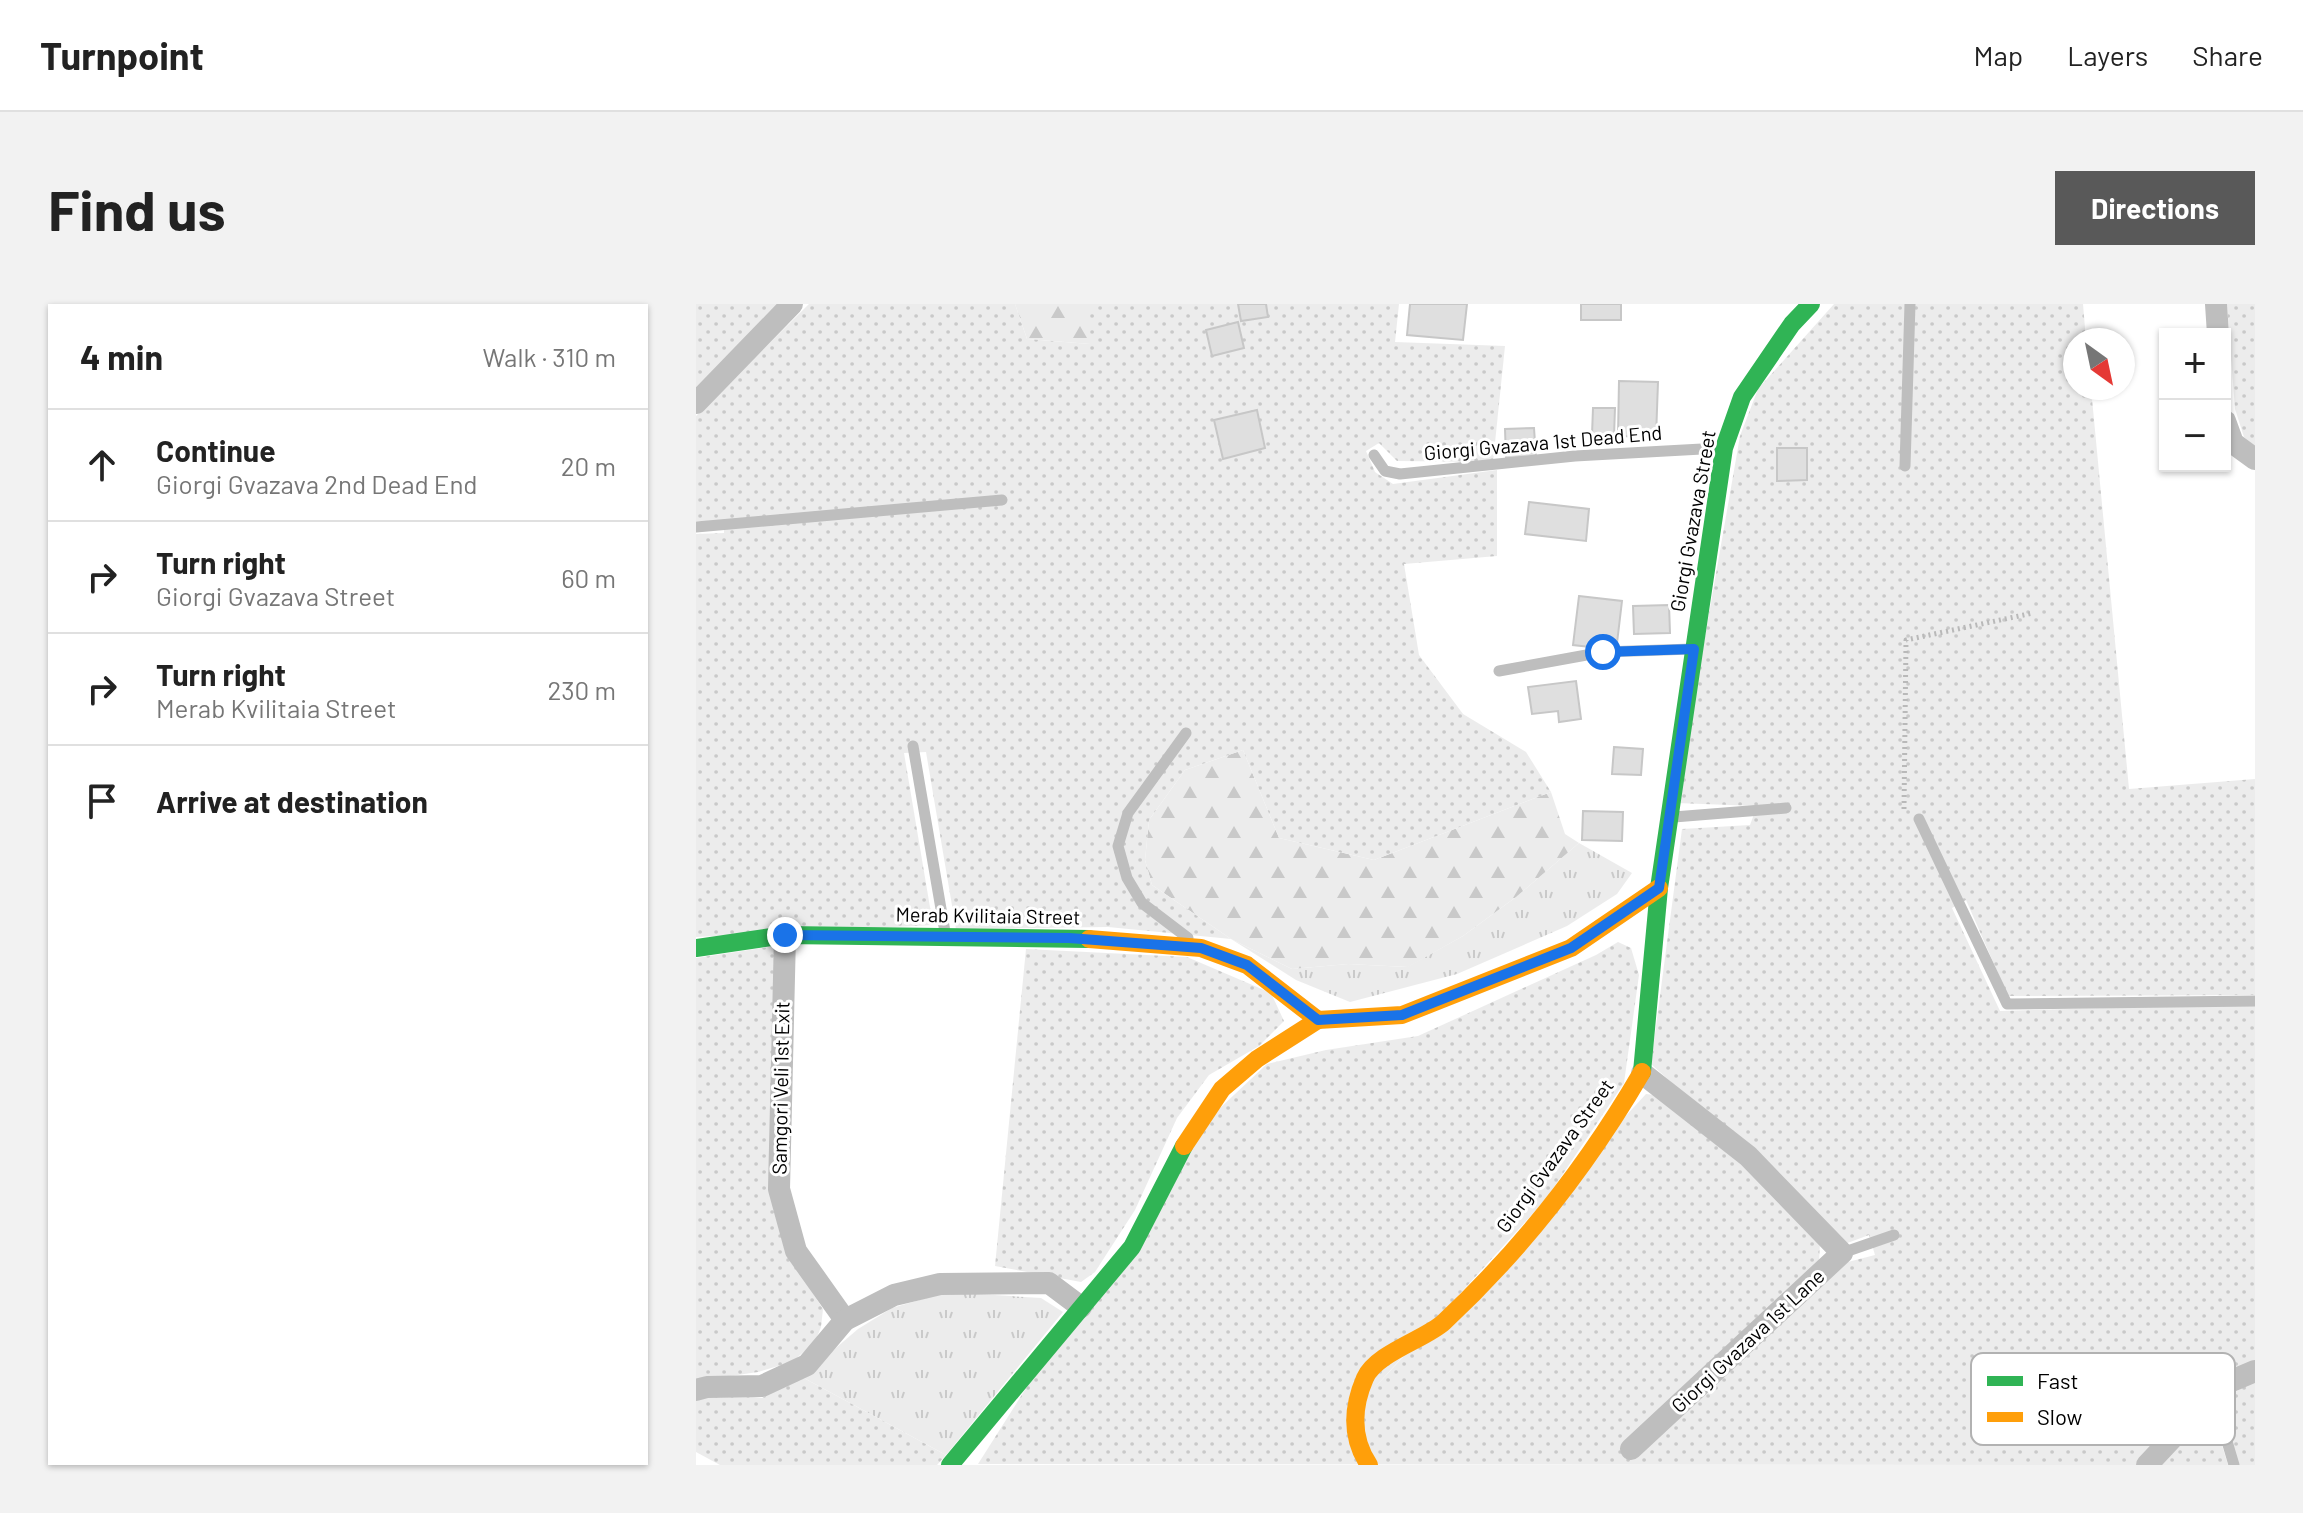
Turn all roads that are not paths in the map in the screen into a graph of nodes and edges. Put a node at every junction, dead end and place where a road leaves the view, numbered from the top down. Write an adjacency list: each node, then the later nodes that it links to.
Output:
1 (792, 304): 6 (street)
2 (1811, 304): 8 (street, Giorgi Gvazava Street)
3 (1910, 304): 11 (lane)
4 (2216, 304): 5 (street)
5 (2218, 328)
6 (696, 403)
7 (2231, 438): 10 (street)
8 (1724, 448): 9 (lane, Giorgi Gvazava 1st Dead End); 14 (street, Giorgi Gvazava Street)
9 (1374, 455)
10 (2255, 459)
11 (1905, 466)
12 (1002, 500): 13 (lane)
13 (696, 527)
14 (1694, 649): 15 (lane); 19 (street, Giorgi Gvazava Street)
15 (1499, 671)
16 (1186, 733): 25 (lane)
17 (913, 746): 23 (lane)
18 (1786, 808): 19 (lane)
19 (1669, 817): 21 (street, Giorgi Gvazava Street)
20 (1919, 819): 26 (lane)
21 (1659, 888): 27 (street); 28 (street, Giorgi Gvazava Street)
22 (785, 935): 23 (street, Merab Kvilitaia Street); 24 (street, Merab Kvilitaia Street); 32 (street, Samgori Veli 1st Exit)
23 (945, 937): 25 (street, Merab Kvilitaia Street)
24 (696, 948)
25 (1201, 948): 27 (street, Merab Kvilitaia Street)
26 (2255, 1001)
27 (1318, 1020): 31 (street)
28 (1642, 1073): 30 (street, Giorgi Gvazava 1st Lane); 40 (street, Giorgi Gvazava Street)
29 (1894, 1235): 30 (lane)
30 (1842, 1253): 38 (street, Giorgi Gvazava 1st Lane)
31 (1081, 1307): 32 (street); 39 (street)
32 (845, 1320): 35 (street)
33 (2255, 1371): 34 (street)
34 (2235, 1379)
35 (696, 1390)
36 (2166, 1445): 41 (street)
37 (2228, 1445): 42 (lane)
38 (1631, 1449)
39 (950, 1465)
40 (1369, 1465)
41 (2147, 1465)
42 (2234, 1465)

